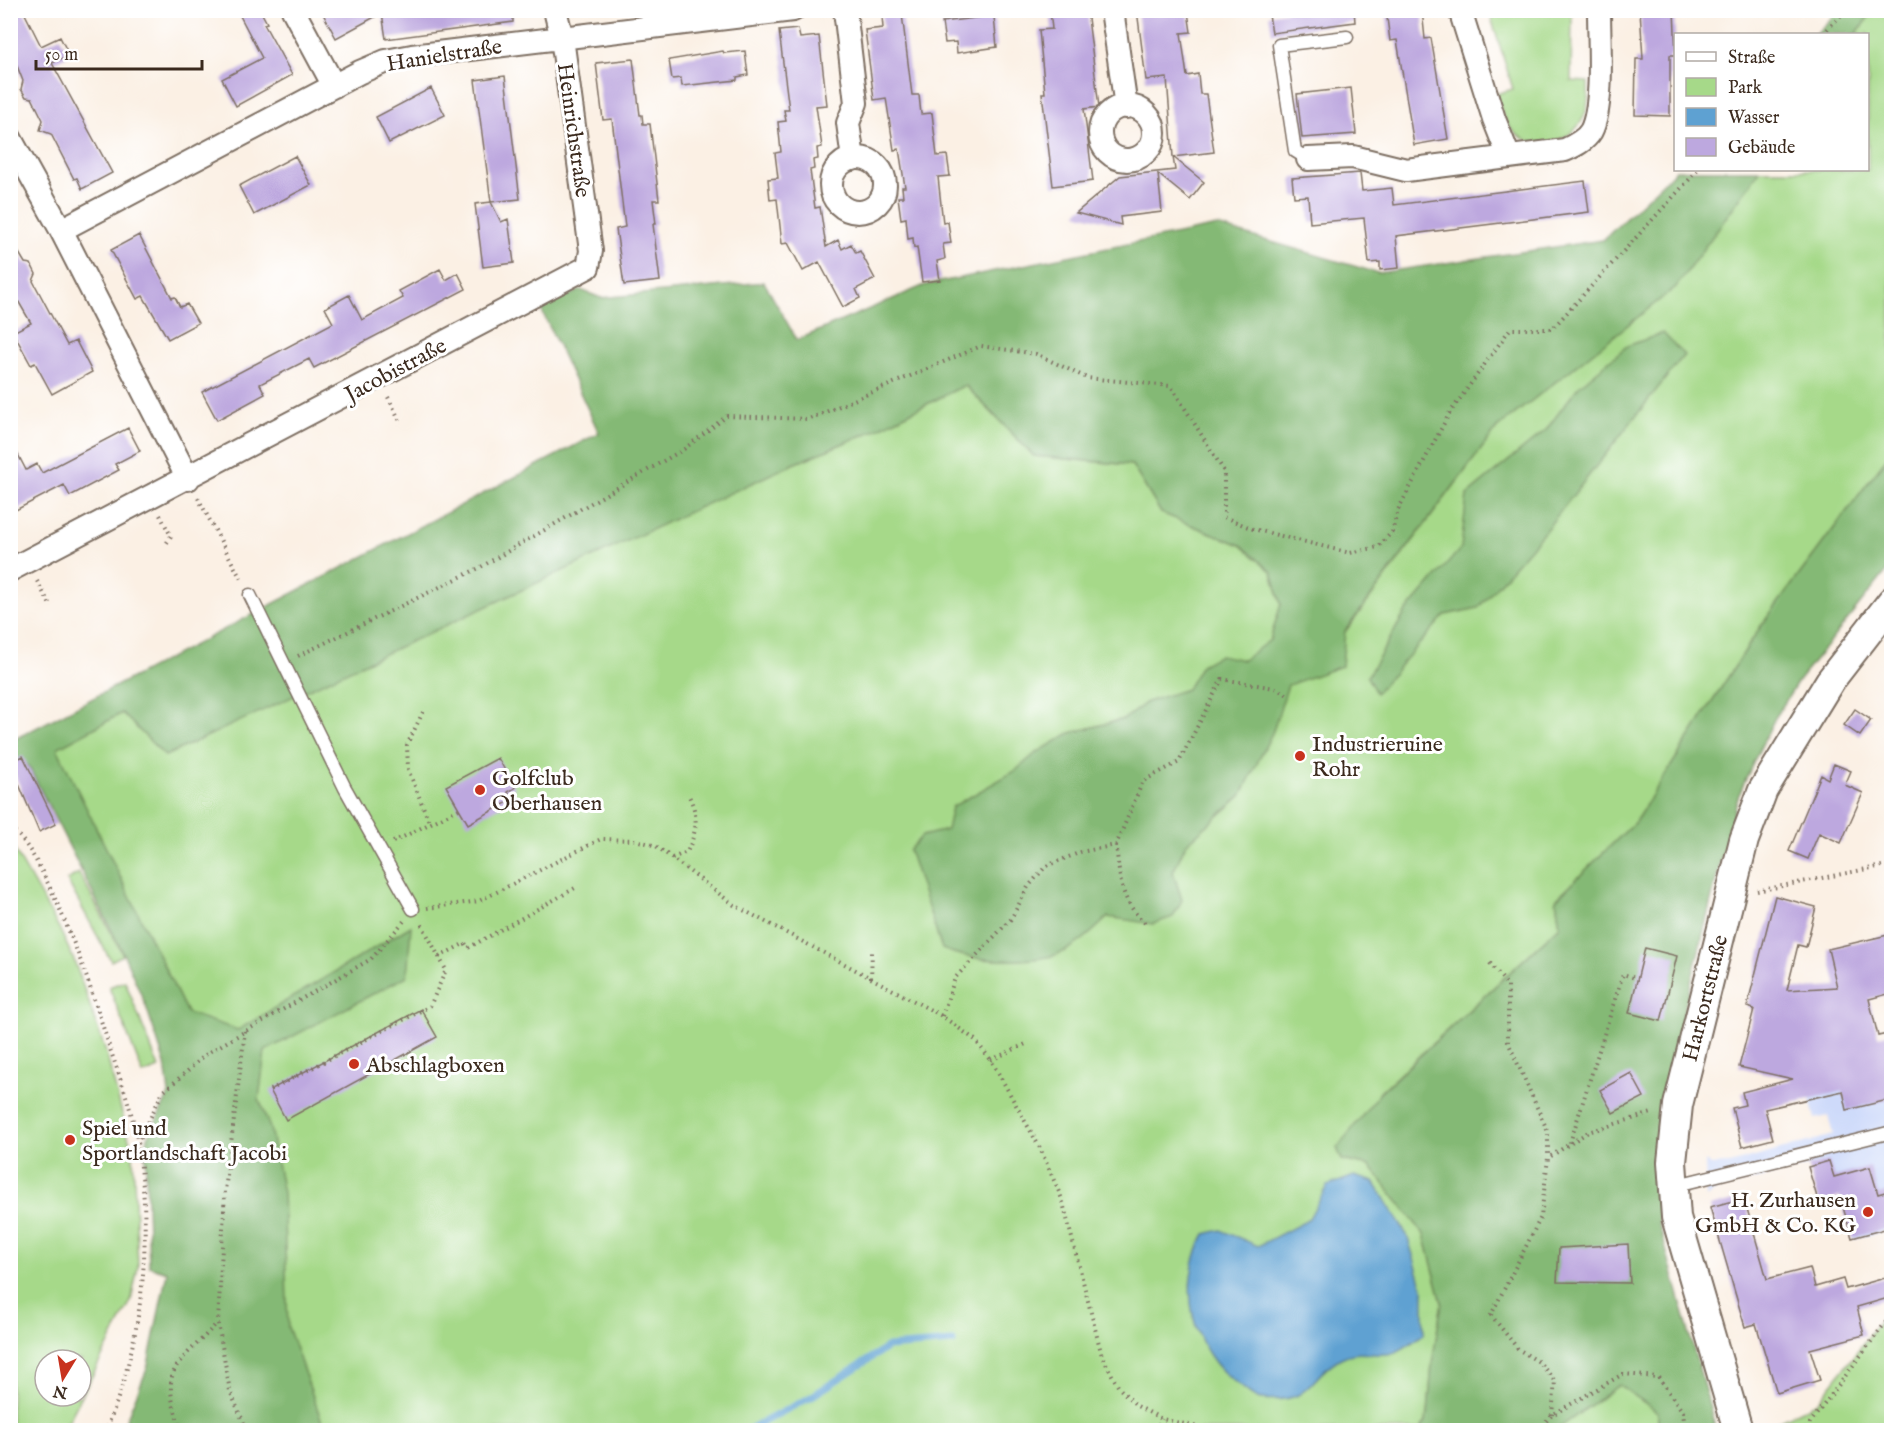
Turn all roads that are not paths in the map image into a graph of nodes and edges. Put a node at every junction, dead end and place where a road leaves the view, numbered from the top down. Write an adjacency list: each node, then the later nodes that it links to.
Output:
1 (293, 10): 10 (street)
2 (555, 10): 9 (street, Heinrichstraße)
3 (793, 10): 9 (street, Hanielstraße)
4 (845, 10): 14 (street)
5 (1112, 10): 11 (street)
6 (1460, 10): 13 (street)
7 (1599, 10): 13 (street)
8 (1347, 37): 15 (lane)
9 (562, 38): 10 (street, Hanielstraße); 17 (street, Heinrichstraße)
10 (333, 86): 16 (street, Hanielstraße)
11 (1126, 107)
12 (10, 138): 16 (street)
13 (1509, 157): 15 (street)
14 (853, 159)
15 (1308, 159)
16 (61, 230): 18 (street)
17 (591, 251): 18 (street, Jacobistraße)
18 (188, 479): 19 (street, Jacobistraße)
19 (19, 566)
20 (250, 595): 22 (lane)
21 (1892, 601): 24 (street, Harkortstraße)
22 (413, 909)
23 (1892, 1132): 24 (lane)
24 (1672, 1187): 25 (street, Harkortstraße)
25 (1738, 1431)

